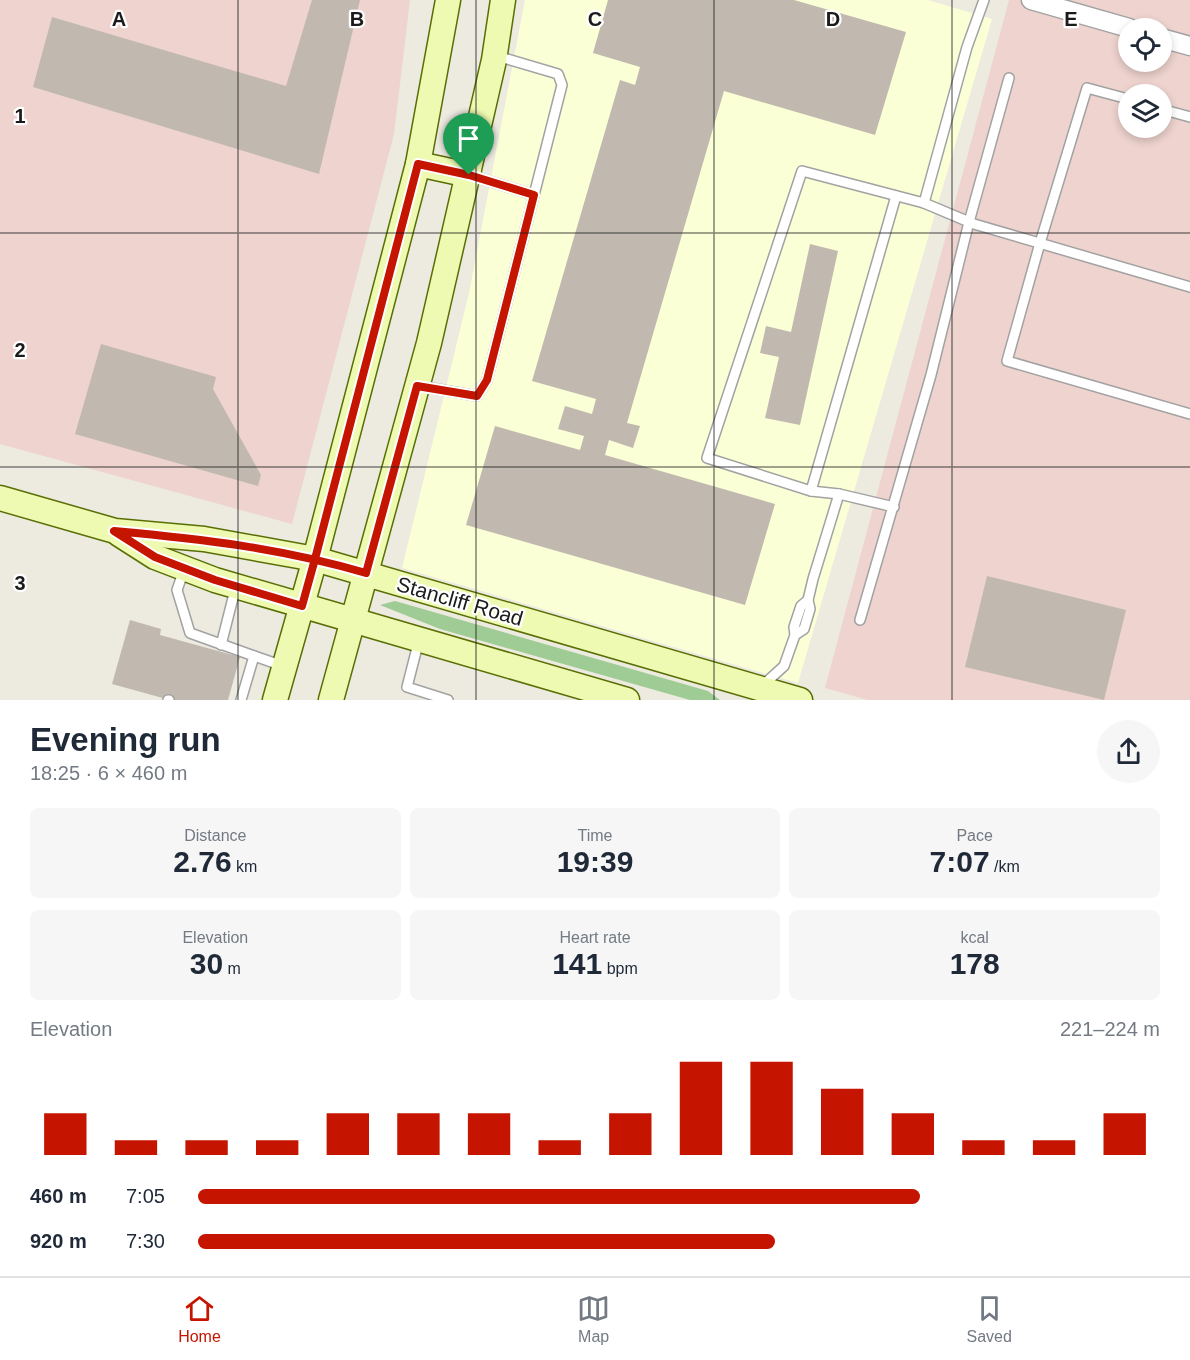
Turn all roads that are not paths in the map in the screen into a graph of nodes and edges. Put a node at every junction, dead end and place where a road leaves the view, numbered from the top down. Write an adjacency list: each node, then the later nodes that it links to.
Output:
1 (448, 0): 13 (main road)
2 (503, 0): 8 (main road)
3 (984, 0): 17 (lane)
4 (1031, 0): 5 (street)
5 (1118, 25)
6 (1172, 41): 7 (street)
7 (1190, 46)
8 (495, 55): 14 (main road); 15 (lane)
9 (1009, 78): 18 (lane)
10 (1118, 96): 19 (lane)
11 (1172, 112): 12 (lane)
12 (1190, 117)
13 (418, 164): 14 (main road); 28 (main road)
14 (469, 175): 15 (lane); 21 (main road)
15 (534, 195): 21 (lane)
16 (896, 196): 17 (lane); 23 (lane); 23 (lane)
17 (924, 203): 18 (lane)
18 (969, 222): 19 (lane); 26 (lane)
19 (1040, 243): 20 (lane); 22 (lane)
20 (1190, 287)
21 (417, 386): 30 (main road)
22 (1190, 414)
23 (812, 490): 24 (lane)
24 (839, 494): 26 (lane); 42 (lane)
25 (0, 498): 27 (main road, Stancliff Road)
26 (894, 507): 33 (lane)
27 (114, 531): 28 (main road, Stancliff Road); 29 (main road, Stancliff Road)
28 (315, 559): 30 (main road, Stancliff Road); 32 (main road)
29 (184, 568): 31 (main road, Stancliff Road); 35 (lane)
30 (366, 573): 34 (main road); 42 (main road, Stancliff Road)
31 (236, 586): 32 (main road, Stancliff Road); 38 (lane)
32 (302, 606): 34 (main road, Stancliff Road); 40 (main road)
33 (860, 620)
34 (353, 621): 36 (main road, Stancliff Road); 45 (main road)
35 (190, 633): 37 (lane); 38 (lane)
36 (419, 640): 46 (lane); 47 (main road, Stancliff Road)
37 (186, 642)
38 (221, 645): 39 (lane)
39 (254, 656): 40 (lane); 43 (lane)
40 (285, 666): 44 (main road)
41 (231, 690): 43 (lane)
42 (758, 694): 48 (main road, Stancliff Road)
43 (242, 696)
44 (275, 700)
45 (331, 700)
46 (448, 700)
47 (627, 700)
48 (800, 700)

